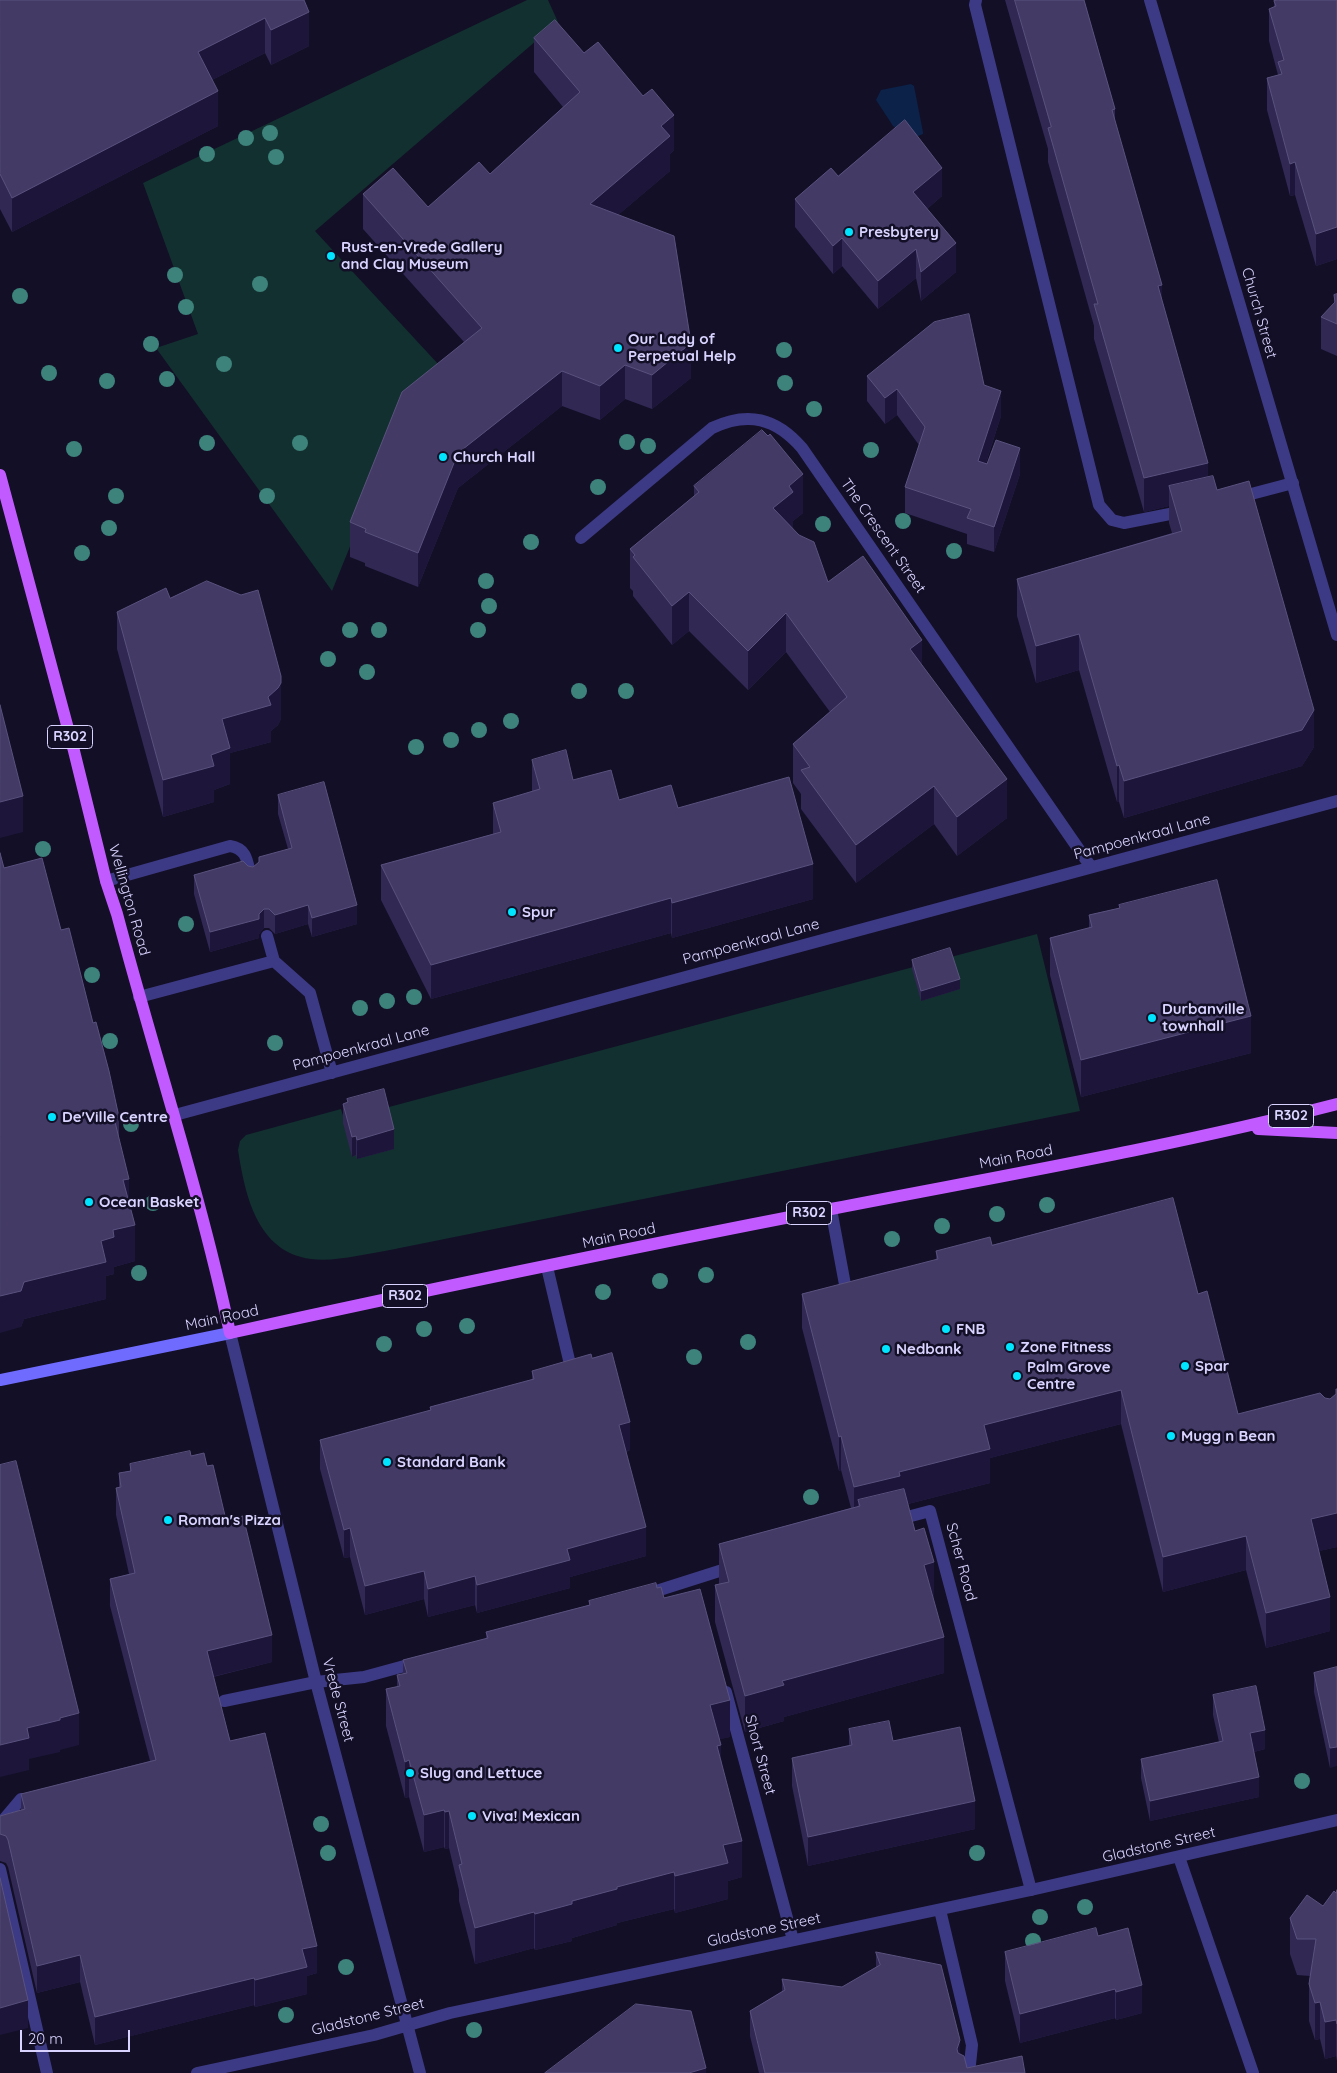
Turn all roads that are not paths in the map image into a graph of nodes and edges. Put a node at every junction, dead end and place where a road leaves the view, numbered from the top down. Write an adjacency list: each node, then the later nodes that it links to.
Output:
1 (976, 0): 6 (street)
2 (1150, 0): 4 (street, Church Street)
3 (0, 476): 12 (main road, Wellington Road / R302)
4 (1293, 483): 5 (street); 8 (street, Church Street)
5 (1222, 501)
6 (1196, 508)
7 (580, 538): 10 (street, The Crescent Street)
8 (1337, 636)
9 (1337, 801): 10 (street, Pampoenkraal Lane)
10 (1091, 867): 16 (street, Pampoenkraal Lane)
11 (251, 878): 12 (street)
12 (106, 881): 15 (main road, Wellington Road / R302)
13 (267, 936): 14 (street)
14 (274, 961): 15 (street); 16 (street)
15 (140, 998): 18 (main road, Wellington Road / R302)
16 (332, 1073): 18 (street, Pampoenkraal Lane)
17 (1337, 1104): 19 (main road, R302)
18 (174, 1115): 24 (main road, Wellington Road / R302)
19 (1245, 1128): 20 (main road, R302); 21 (main road, Main Road / R302)
20 (1337, 1133)
21 (831, 1209): 22 (main road, Main Road / R302); 23 (street)
22 (547, 1267): 24 (main road, Main Road / R302); 25 (street)
23 (846, 1290)
24 (230, 1334): 26 (main road, Main Road); 32 (street, Vrede Street)
25 (569, 1360)
26 (0, 1380)
27 (885, 1522): 39 (street, Scher Road)
28 (749, 1561): 29 (street)
29 (638, 1597)
30 (430, 1659): 32 (street)
31 (722, 1680): 41 (street, Short Street)
32 (316, 1682): 33 (street); 42 (street, Vrede Street)
33 (224, 1701)
34 (21, 1799): 36 (street)
35 (1337, 1820): 37 (street, Gladstone Street)
36 (0, 1828)
37 (1179, 1857): 39 (street, Gladstone Street); 47 (street)
38 (0, 1869): 43 (street)
39 (1032, 1890): 40 (street, Gladstone Street)
40 (940, 1910): 41 (street, Gladstone Street); 46 (street)
41 (793, 1940): 42 (street, Gladstone Street)
42 (407, 2025): 44 (street, Gladstone Street); 45 (street, Vrede Street)
43 (47, 2073)
44 (197, 2073)
45 (420, 2073)
46 (964, 2073)
47 (1253, 2073)

